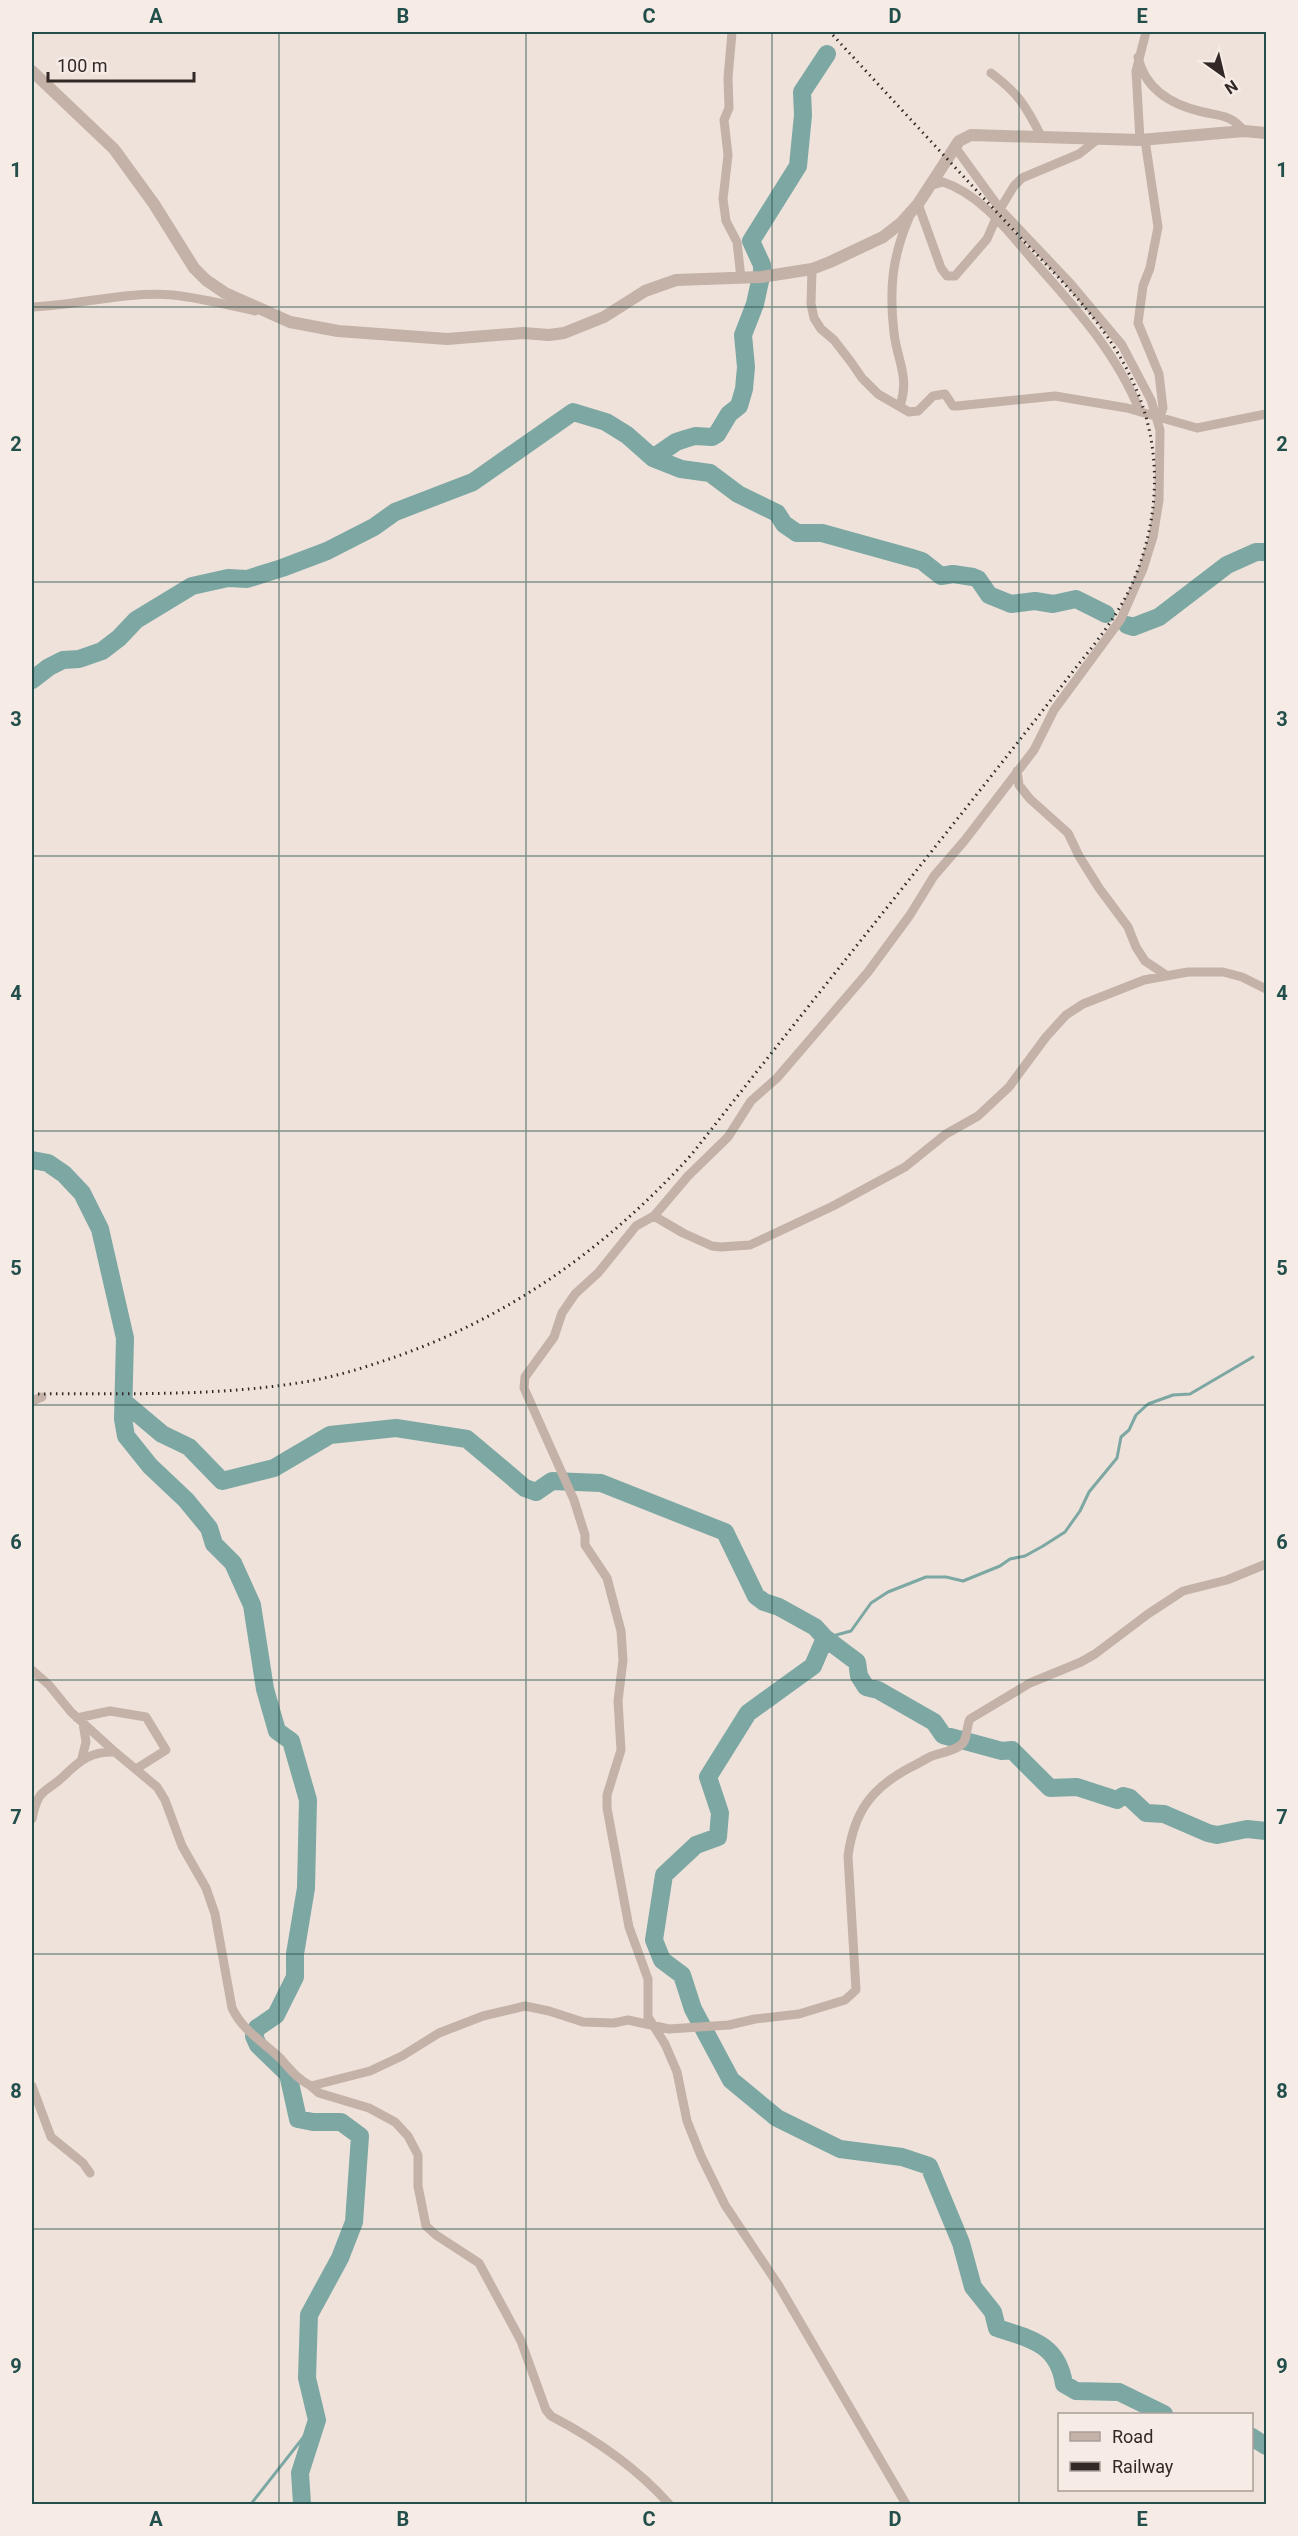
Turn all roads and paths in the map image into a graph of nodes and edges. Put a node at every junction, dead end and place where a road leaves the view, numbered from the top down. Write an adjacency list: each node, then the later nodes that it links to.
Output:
1 (732, 32): 17 (street)
2 (1146, 32): 3 (street)
3 (1138, 57): 6 (street); 10 (street)
4 (32, 71): 19 (street)
5 (991, 73): 8 (street)
6 (1244, 131): 7 (street); 10 (street)
7 (1266, 133)
8 (1041, 136): 9 (street); 11 (street)
9 (1098, 139): 10 (street); 14 (street)
10 (1142, 140): 23 (street)
11 (955, 147): 12 (street); 14 (street)
12 (929, 186): 13 (street); 15 (street)
13 (915, 208): 15 (street); 16 (street); 20 (street)
14 (1000, 209): 15 (street); 23 (street)
15 (995, 219): 21 (street)
16 (812, 268): 17 (street); 20 (street)
17 (741, 278): 19 (street)
18 (32, 308): 19 (street)
19 (269, 314)
20 (900, 406): 21 (street)
21 (1140, 412): 23 (street)
22 (1266, 414): 23 (street)
23 (1159, 419): 24 (street)
24 (1017, 771): 25 (street); 27 (street)
25 (1166, 975): 26 (street); 27 (street)
26 (1266, 989)
27 (654, 1216): 37 (street)
28 (42, 1397): 29 (street)
29 (32, 1401)
30 (1266, 1564): 37 (street)
31 (32, 1670): 32 (street)
32 (80, 1720): 33 (street); 34 (street); 35 (street)
33 (115, 1752): 34 (street); 35 (street)
34 (82, 1758): 36 (street)
35 (136, 1769): 39 (street)
36 (32, 1819)
37 (653, 2026): 39 (street); 42 (street)
38 (32, 2086): 40 (street)
39 (310, 2086): 41 (street)
40 (90, 2173)
41 (669, 2505)
42 (906, 2505)

